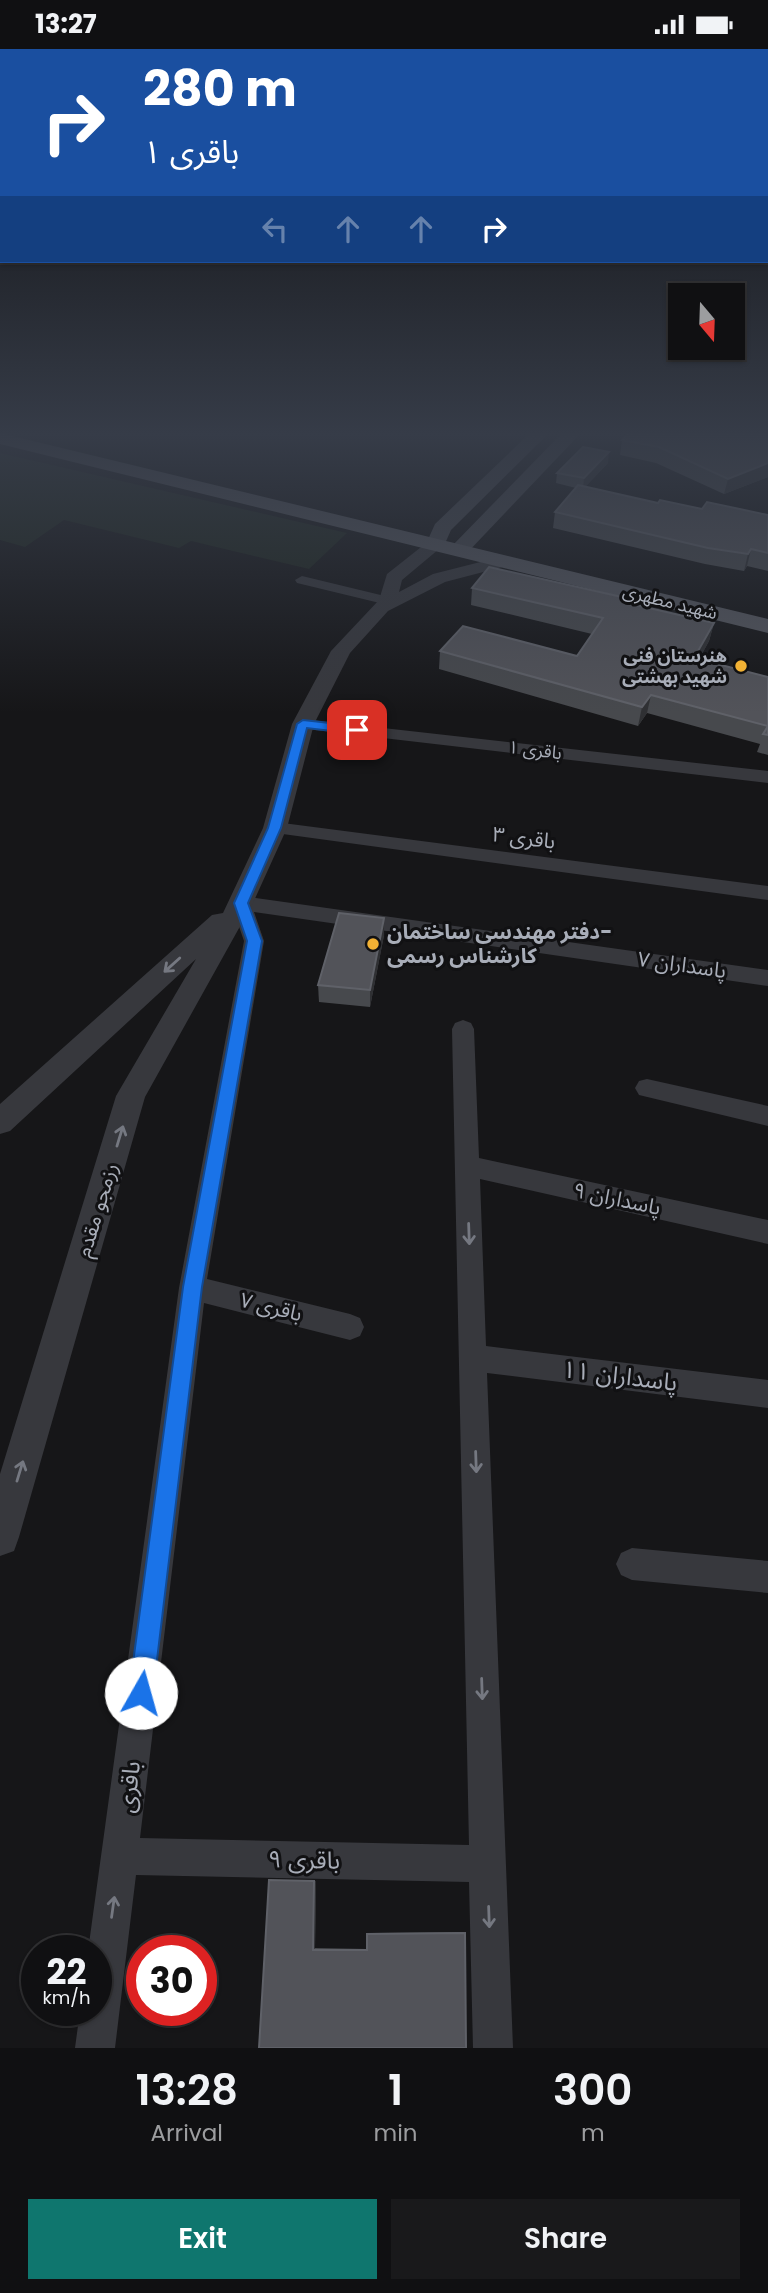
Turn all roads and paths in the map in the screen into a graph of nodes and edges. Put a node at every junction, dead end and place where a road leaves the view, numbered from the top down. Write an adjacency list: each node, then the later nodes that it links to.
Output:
1 (395, 526): 5 (main road, شهید مطهری)
2 (401, 526): 5 (main road)
3 (449, 526): 5 (main road)
4 (483, 526): 6 (main road)
5 (439, 536): 6 (main road, شهید مطهری); 9 (street)
6 (467, 543): 7 (main road, شهید مطهری); 9 (street); 10 (main road)
7 (504, 561): 9 (street); 11 (main road, شهید مطهری)
8 (302, 580): 9 (street)
9 (386, 604): 12 (street)
10 (768, 607)
11 (768, 626)
12 (303, 724): 13 (street, باقری ۱); 14 (street)
13 (768, 777)
14 (275, 828): 15 (street, باقری ۳); 16 (street)
15 (768, 893)
16 (241, 903): 17 (street, پاسداران ۷); 21 (street, one-way to 21); 24 (street, باقری); 28 (street, رزمجو مقدم, one-way to 16)
17 (768, 978)
18 (463, 1029): 22 (street)
19 (647, 1088): 20 (street)
20 (768, 1116)
21 (0, 1122)
22 (467, 1166): 23 (street, پاسداران ۹); 26 (street, one-way to 26)
23 (768, 1232)
24 (192, 1287): 25 (street, باقری ۷); 31 (street, باقری)
25 (350, 1327)
26 (472, 1358): 27 (street, پاسداران ۱۱); 32 (street, one-way to 32)
27 (768, 1394)
28 (0, 1537)
29 (632, 1565): 30 (street)
30 (768, 1577)
31 (120, 1856): 32 (street, باقری ۹); 33 (street, باقری, one-way to 31)
32 (487, 1864): 34 (street, one-way to 34)
33 (95, 2048)
34 (492, 2048)

